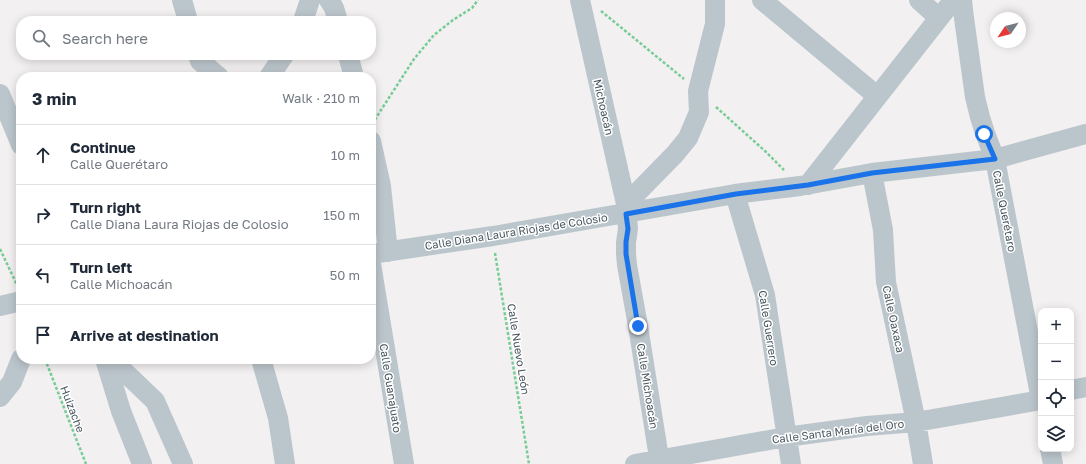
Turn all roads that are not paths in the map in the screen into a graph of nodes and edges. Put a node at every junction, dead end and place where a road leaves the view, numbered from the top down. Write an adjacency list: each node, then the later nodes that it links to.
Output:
1 (182, 0): 10 (street)
2 (310, 0): 11 (street)
3 (329, 0): 12 (street)
4 (580, 0): 29 (street, Michoacán)
5 (715, 0): 29 (street)
6 (762, 0): 21 (street)
7 (919, 0): 13 (street)
8 (954, 0): 13 (street)
9 (962, 0): 24 (street, Calle Querétaro)
10 (187, 16)
11 (305, 16)
12 (336, 16)
13 (939, 18): 21 (street)
14 (199, 60): 17 (street)
15 (281, 60): 18 (street)
16 (349, 60): 19 (street)
17 (213, 72)
18 (272, 72)
19 (353, 72)
20 (0, 94): 22 (street)
21 (877, 96): 27 (street)
22 (16, 133)
23 (1086, 134): 24 (street, Calle Diana Laura Riojas de Colosio)
24 (995, 159): 26 (street, Calle Diana Laura Riojas de Colosio); 38 (street, Calle Querétaro)
25 (376, 164): 30 (street)
26 (872, 173): 27 (street, Calle Diana Laura Riojas de Colosio); 43 (street, Calle Oaxaca)
27 (808, 185): 28 (street, Calle Diana Laura Riojas de Colosio)
28 (736, 194): 29 (street, Calle Diana Laura Riojas de Colosio); 44 (street, Calle Guerrero)
29 (626, 209): 30 (street, Calle Diana Laura Riojas de Colosio); 46 (street, Calle Michoacán)
30 (379, 253)
31 (376, 294): 50 (street, Calle Guanajuato)
32 (16, 297): 33 (street)
33 (0, 306)
34 (19, 364): 41 (street)
35 (107, 364): 47 (street)
36 (116, 364): 48 (street)
37 (262, 364): 49 (street)
38 (1038, 384)
39 (1086, 387): 40 (street)
40 (1074, 389)
41 (0, 397)
42 (1038, 401): 43 (street, Calle Santa María del Oro)
43 (916, 422): 44 (street, Calle Santa María del Oro); 53 (street, Calle Oaxaca)
44 (786, 437): 46 (street, Calle Santa María del Oro); 52 (street, Calle Guerrero)
45 (1051, 452): 54 (street)
46 (660, 462): 51 (street, Calle Santa María del Oro)
47 (142, 464)
48 (183, 464)
49 (285, 464)
50 (404, 464)
51 (635, 464)
52 (791, 464)
53 (923, 464)
54 (1053, 464)

